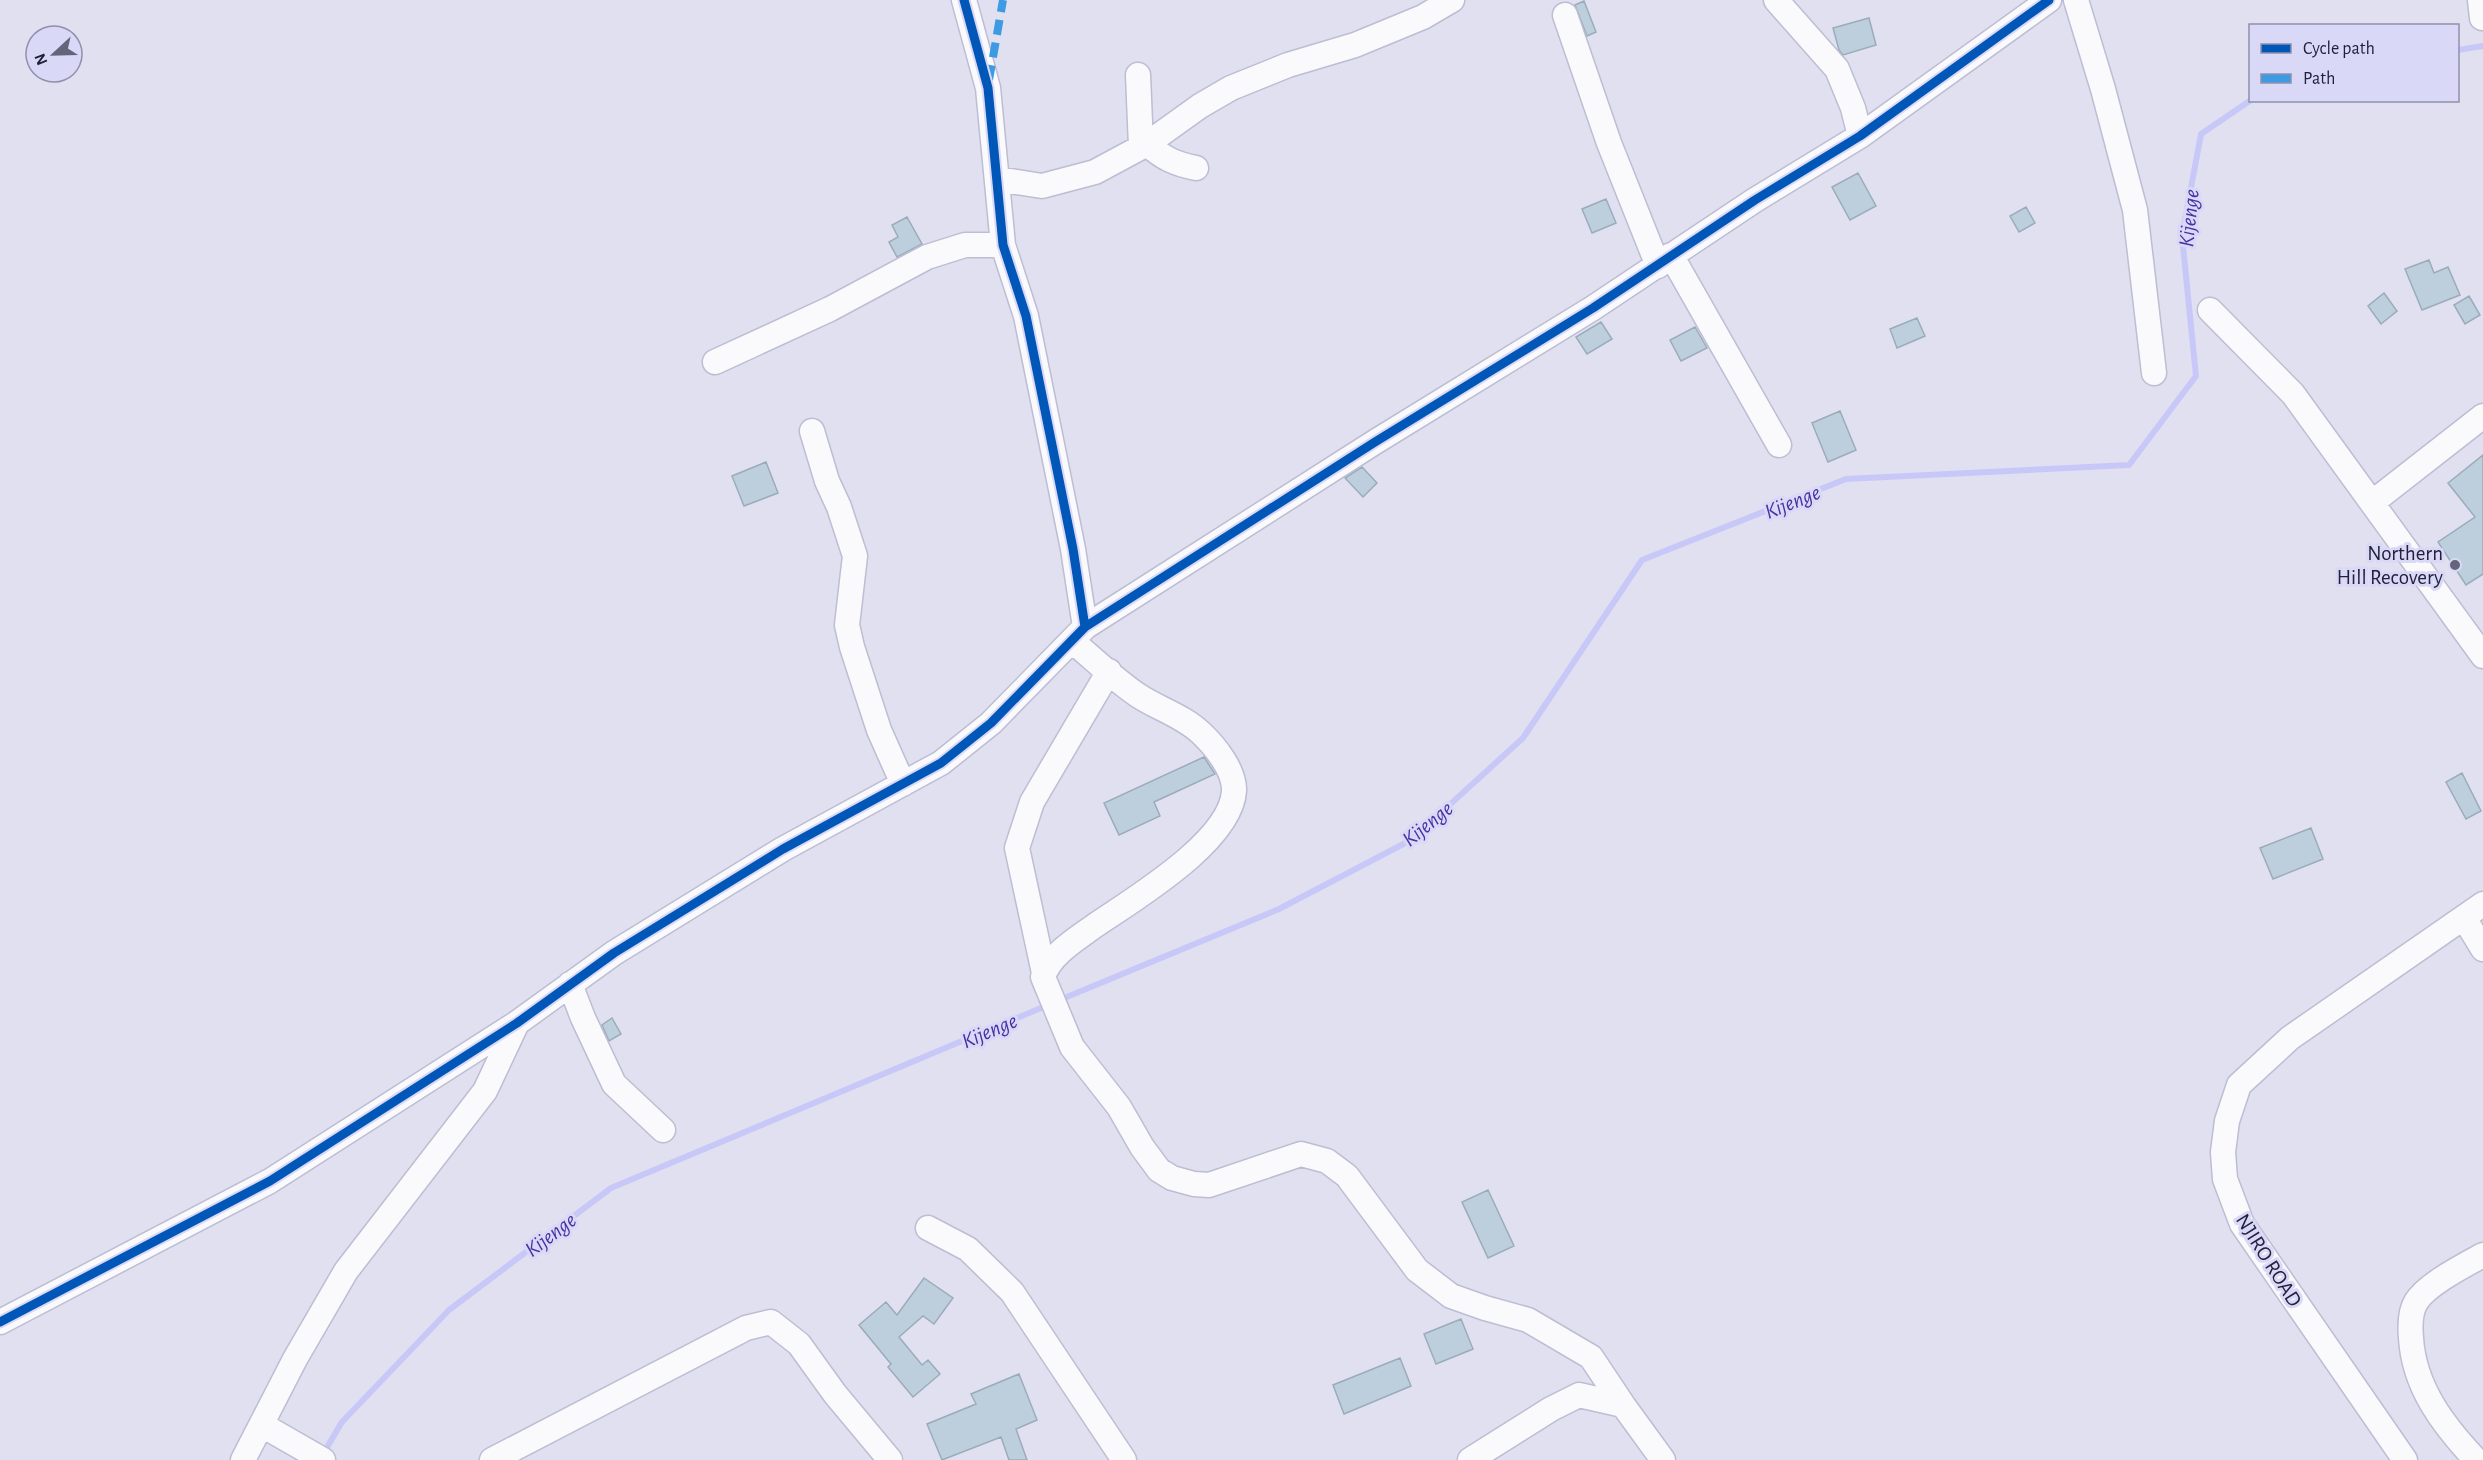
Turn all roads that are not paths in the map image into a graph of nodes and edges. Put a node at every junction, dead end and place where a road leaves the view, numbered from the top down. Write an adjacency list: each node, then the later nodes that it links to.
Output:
1 (964, 0): 11 (street)
2 (1452, 0): 9 (street)
3 (1776, 0): 8 (street)
4 (2049, 0): 8 (street)
5 (2076, 0): 16 (street)
6 (1565, 15): 13 (street)
7 (1138, 75): 9 (street)
8 (1860, 135): 13 (street)
9 (1144, 146): 10 (street); 11 (street)
10 (1196, 168)
11 (997, 179): 12 (street)
12 (1003, 245): 15 (street); 21 (street)
13 (1664, 261): 19 (street); 21 (street)
14 (2210, 310): 20 (street)
15 (715, 362)
16 (2154, 373)
17 (2483, 416): 20 (street)
18 (812, 431): 24 (street)
19 (1779, 445)
20 (2373, 502): 22 (street)
21 (1078, 634): 23 (street); 24 (street)
22 (2480, 645)
23 (1109, 671): 27 (street); 27 (street)
24 (903, 784): 28 (street)
25 (2474, 911): 26 (street); 43 (street, NJIRO ROAD)
26 (2483, 949)
27 (1043, 977): 34 (street)
28 (570, 984): 29 (street); 30 (street)
29 (517, 1023): 33 (street); 35 (street)
30 (663, 1130)
31 (928, 1228): 40 (street)
32 (2483, 1255): 44 (street)
33 (0, 1322)
34 (1623, 1405): 41 (street); 42 (street)
35 (262, 1425): 36 (street); 37 (street)
36 (316, 1457)
37 (243, 1460)
38 (492, 1460): 39 (street)
39 (890, 1460)
40 (1124, 1460)
41 (1470, 1460)
42 (1663, 1460)
43 (2405, 1460)
44 (2476, 1460)

